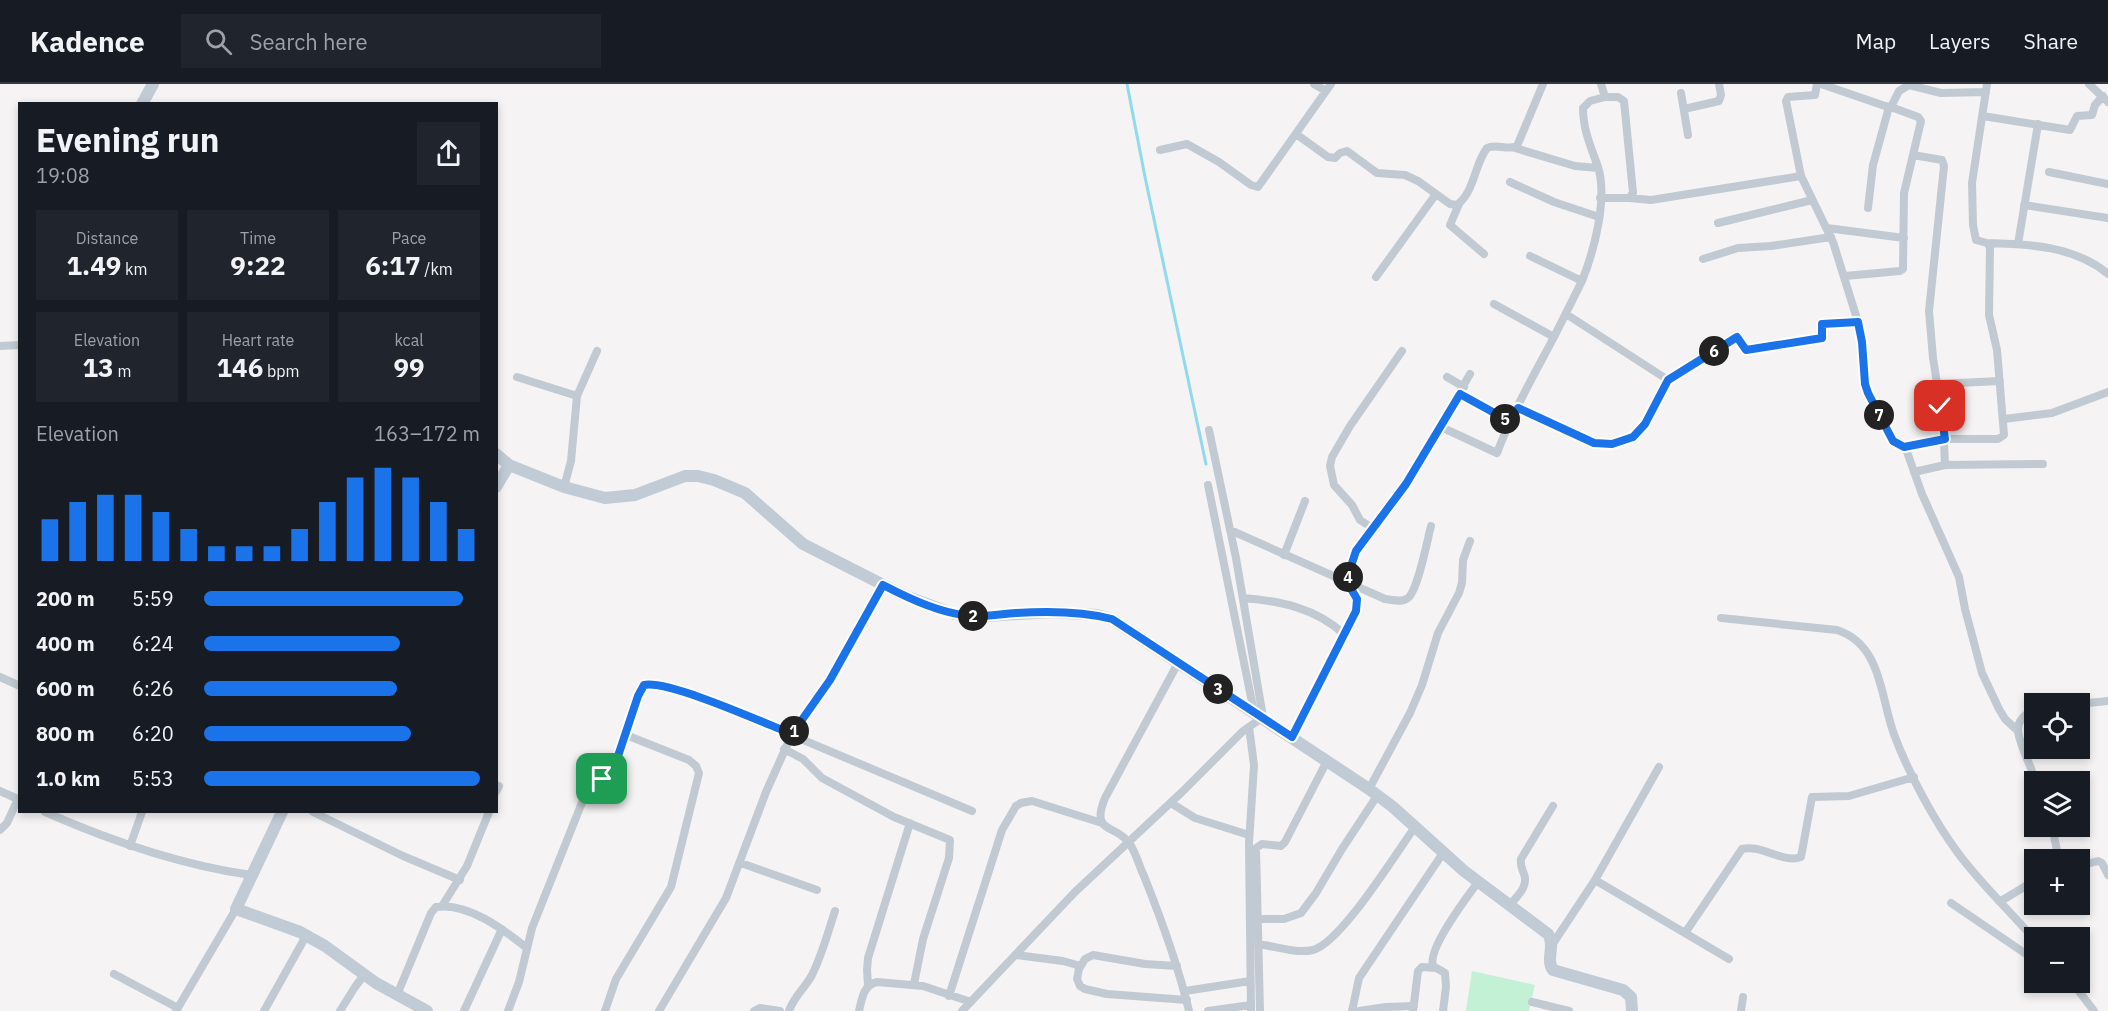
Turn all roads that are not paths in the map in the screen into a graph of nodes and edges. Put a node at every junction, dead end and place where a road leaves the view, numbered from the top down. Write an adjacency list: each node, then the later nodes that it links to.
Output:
1 (153, 84): 13 (street)
2 (1314, 84): 8 (street)
3 (1543, 84): 20 (street)
4 (1601, 84): 11 (street)
5 (1719, 84): 15 (street)
6 (1819, 84): 14 (street); 25 (street)
7 (2089, 84): 12 (street)
8 (1329, 88): 18 (street)
9 (1987, 88): 14 (street); 16 (street)
10 (1681, 93): 15 (street)
11 (1605, 97): 23 (street); 30 (street)
12 (2105, 99): 17 (street)
13 (143, 102)
14 (1890, 107): 22 (street); 34 (street)
15 (1684, 110): 19 (street)
16 (1983, 116): 17 (street); 41 (street)
17 (2037, 124): 33 (street)
18 (1296, 134): 21 (street); 28 (street)
19 (1688, 135)
20 (1515, 148): 23 (street); 32 (street)
21 (1160, 150)
22 (1913, 155): 40 (street); 63 (street)
23 (1598, 168): 29 (street)
24 (2049, 172): 27 (street)
25 (1801, 176): 30 (street); 31 (street)
26 (1510, 182): 35 (street)
27 (2108, 184)
28 (1436, 194): 32 (street); 48 (street)
29 (1600, 198): 30 (street); 35 (street)
30 (1629, 198)
31 (1812, 200): 37 (street); 38 (street)
32 (1459, 204): 43 (street)
33 (2024, 205): 36 (street); 42 (street)
34 (1868, 208)
35 (1599, 217): 49 (street)
36 (2108, 218)
37 (1718, 223)
38 (1827, 228): 39 (street); 40 (street)
39 (1831, 237): 45 (street); 47 (street)
40 (1904, 238): 47 (street)
41 (1987, 243): 42 (street); 62 (street)
42 (2018, 244): 46 (street)
43 (1484, 254)
44 (1530, 256): 49 (street)
45 (1703, 259)
46 (2108, 274)
47 (1845, 276): 52 (street)
48 (1376, 277)
49 (1582, 281): 51 (street)
50 (1494, 304): 53 (street)
51 (1566, 314): 53 (street); 61 (street)
52 (1858, 322): 61 (street); 73 (street)
53 (1554, 337): 67 (street)
54 (18, 345): 55 (street)
55 (0, 346)
56 (597, 351): 66 (street)
57 (1402, 351): 84 (street)
58 (1470, 374): 64 (street)
59 (517, 377): 66 (street)
60 (1447, 377): 64 (street)
61 (1668, 380): 67 (street)
62 (2000, 381): 63 (street); 68 (street)
63 (1937, 384): 72 (street)
64 (1462, 391): 69 (street); 70 (street)
65 (2108, 392): 68 (street)
66 (577, 396): 81 (street)
67 (1518, 408): 69 (street)
68 (2004, 419): 72 (street)
69 (1509, 421): 70 (street)
70 (1441, 427): 84 (street)
71 (1209, 430): 85 (street)
72 (1945, 439): 73 (street); 77 (street)
73 (1904, 447): 78 (street)
74 (498, 456): 76 (street)
75 (2043, 464): 77 (street)
76 (509, 465): 79 (street); 81 (street)
77 (1945, 465): 78 (street)
78 (1914, 472): 101 (street)
79 (498, 484)
80 (1208, 485): 98 (street)
81 (564, 488): 89 (street)
82 (1305, 501): 87 (street)
83 (1431, 526): 88 (street)
84 (1374, 529): 88 (street)
85 (1230, 530): 87 (street); 90 (street)
86 (1470, 541): 111 (street)
87 (1284, 555): 88 (street)
88 (1348, 581): 92 (street)
89 (883, 585): 93 (street); 102 (street)
90 (1243, 598): 92 (street); 98 (street)
91 (1721, 618): 109 (street)
92 (1344, 634): 104 (street)
93 (1178, 663): 98 (street); 123 (street)
94 (0, 677): 95 (street)
95 (18, 685)
96 (2108, 702): 97 (street)
97 (2090, 703)
98 (1258, 714): 100 (street); 104 (street)
99 (2024, 716): 101 (street)
100 (1249, 727): 114 (street); 126 (street)
101 (2018, 731): 108 (street)
102 (792, 734): 103 (street); 105 (street); 116 (street)
103 (626, 735): 152 (street); 179 (street)
104 (1292, 737): 106 (street)
105 (784, 750): 122 (street); 130 (street)
106 (1327, 761): 111 (street); 145 (street)
107 (1659, 767): 135 (street)
108 (2032, 771)
109 (1914, 777): 139 (street); 148 (street)
110 (0, 791): 112 (street)
111 (1373, 793): 124 (street); 145 (street)
112 (18, 799)
113 (18, 801): 125 (street)
114 (1171, 803): 126 (street); 127 (street)
115 (1553, 806): 142 (street)
116 (972, 811)
117 (48, 813): 128 (street)
118 (142, 813): 128 (street)
119 (282, 813): 132 (street)
120 (315, 813): 134 (street)
121 (489, 813): 134 (street)
122 (910, 823): 162 (street); 163 (street)
123 (1102, 823): 127 (street); 166 (street)
124 (1415, 827): 129 (street); 150 (street)
125 (0, 830)
126 (1250, 835): 161 (street)
127 (1129, 842): 154 (street); 156 (street)
128 (130, 846): 132 (street)
129 (1443, 853): 136 (street); 189 (street)
130 (741, 862): 138 (street); 180 (street)
131 (2090, 863): 133 (street)
132 (251, 874): 143 (street)
133 (2108, 876)
134 (460, 880): 141 (street)
135 (1595, 880): 148 (street); 151 (street)
136 (1478, 882): 142 (street); 157 (street)
137 (2024, 887): 139 (street)
138 (817, 890)
139 (2001, 901): 146 (street)
140 (1951, 903): 153 (street)
141 (442, 906): 147 (street); 165 (street)
142 (1509, 906): 151 (street)
143 (236, 909): 149 (street); 172 (street)
144 (835, 911): 183 (street)
145 (1257, 919): 150 (street)
146 (2024, 927)
147 (502, 929): 152 (street); 177 (street)
148 (1685, 933): 155 (street)
149 (306, 936): 160 (street); 175 (street)
150 (1258, 944): 188 (street)
151 (1552, 945): 193 (street)
152 (527, 948): 178 (street)
153 (2024, 953)
154 (1016, 955): 158 (street); 169 (street)
155 (1729, 959)
156 (1177, 966): 158 (street); 167 (street)
157 (1436, 968): 173 (street); 191 (street)
158 (1079, 969): 167 (street)
159 (114, 974): 172 (street)
160 (364, 975): 165 (street); 176 (street)
161 (1250, 981): 167 (street); 171 (street)
162 (914, 984): 163 (street); 166 (street)
163 (868, 985): 184 (street)
164 (2080, 993): 195 (street)
165 (397, 995): 174 (street)
166 (949, 996): 169 (street)
167 (1186, 996): 186 (street)
168 (1743, 997): 194 (street)
169 (971, 1002): 185 (street)
170 (1532, 1002): 192 (street)
171 (1251, 1008): 187 (street)
172 (177, 1009)
173 (1413, 1009): 190 (street)
174 (423, 1010)
175 (264, 1011)
176 (340, 1011)
177 (464, 1011)
178 (508, 1011)
179 (605, 1011)
180 (659, 1011)
181 (754, 1011): 182 (street)
182 (780, 1011)
183 (789, 1011)
184 (859, 1011)
185 (962, 1011)
186 (1189, 1011)
187 (1208, 1011)
188 (1260, 1011)
189 (1352, 1011)
190 (1359, 1011)
191 (1443, 1011)
192 (1569, 1011)
193 (1632, 1011)
194 (1741, 1011)
195 (2094, 1011)

